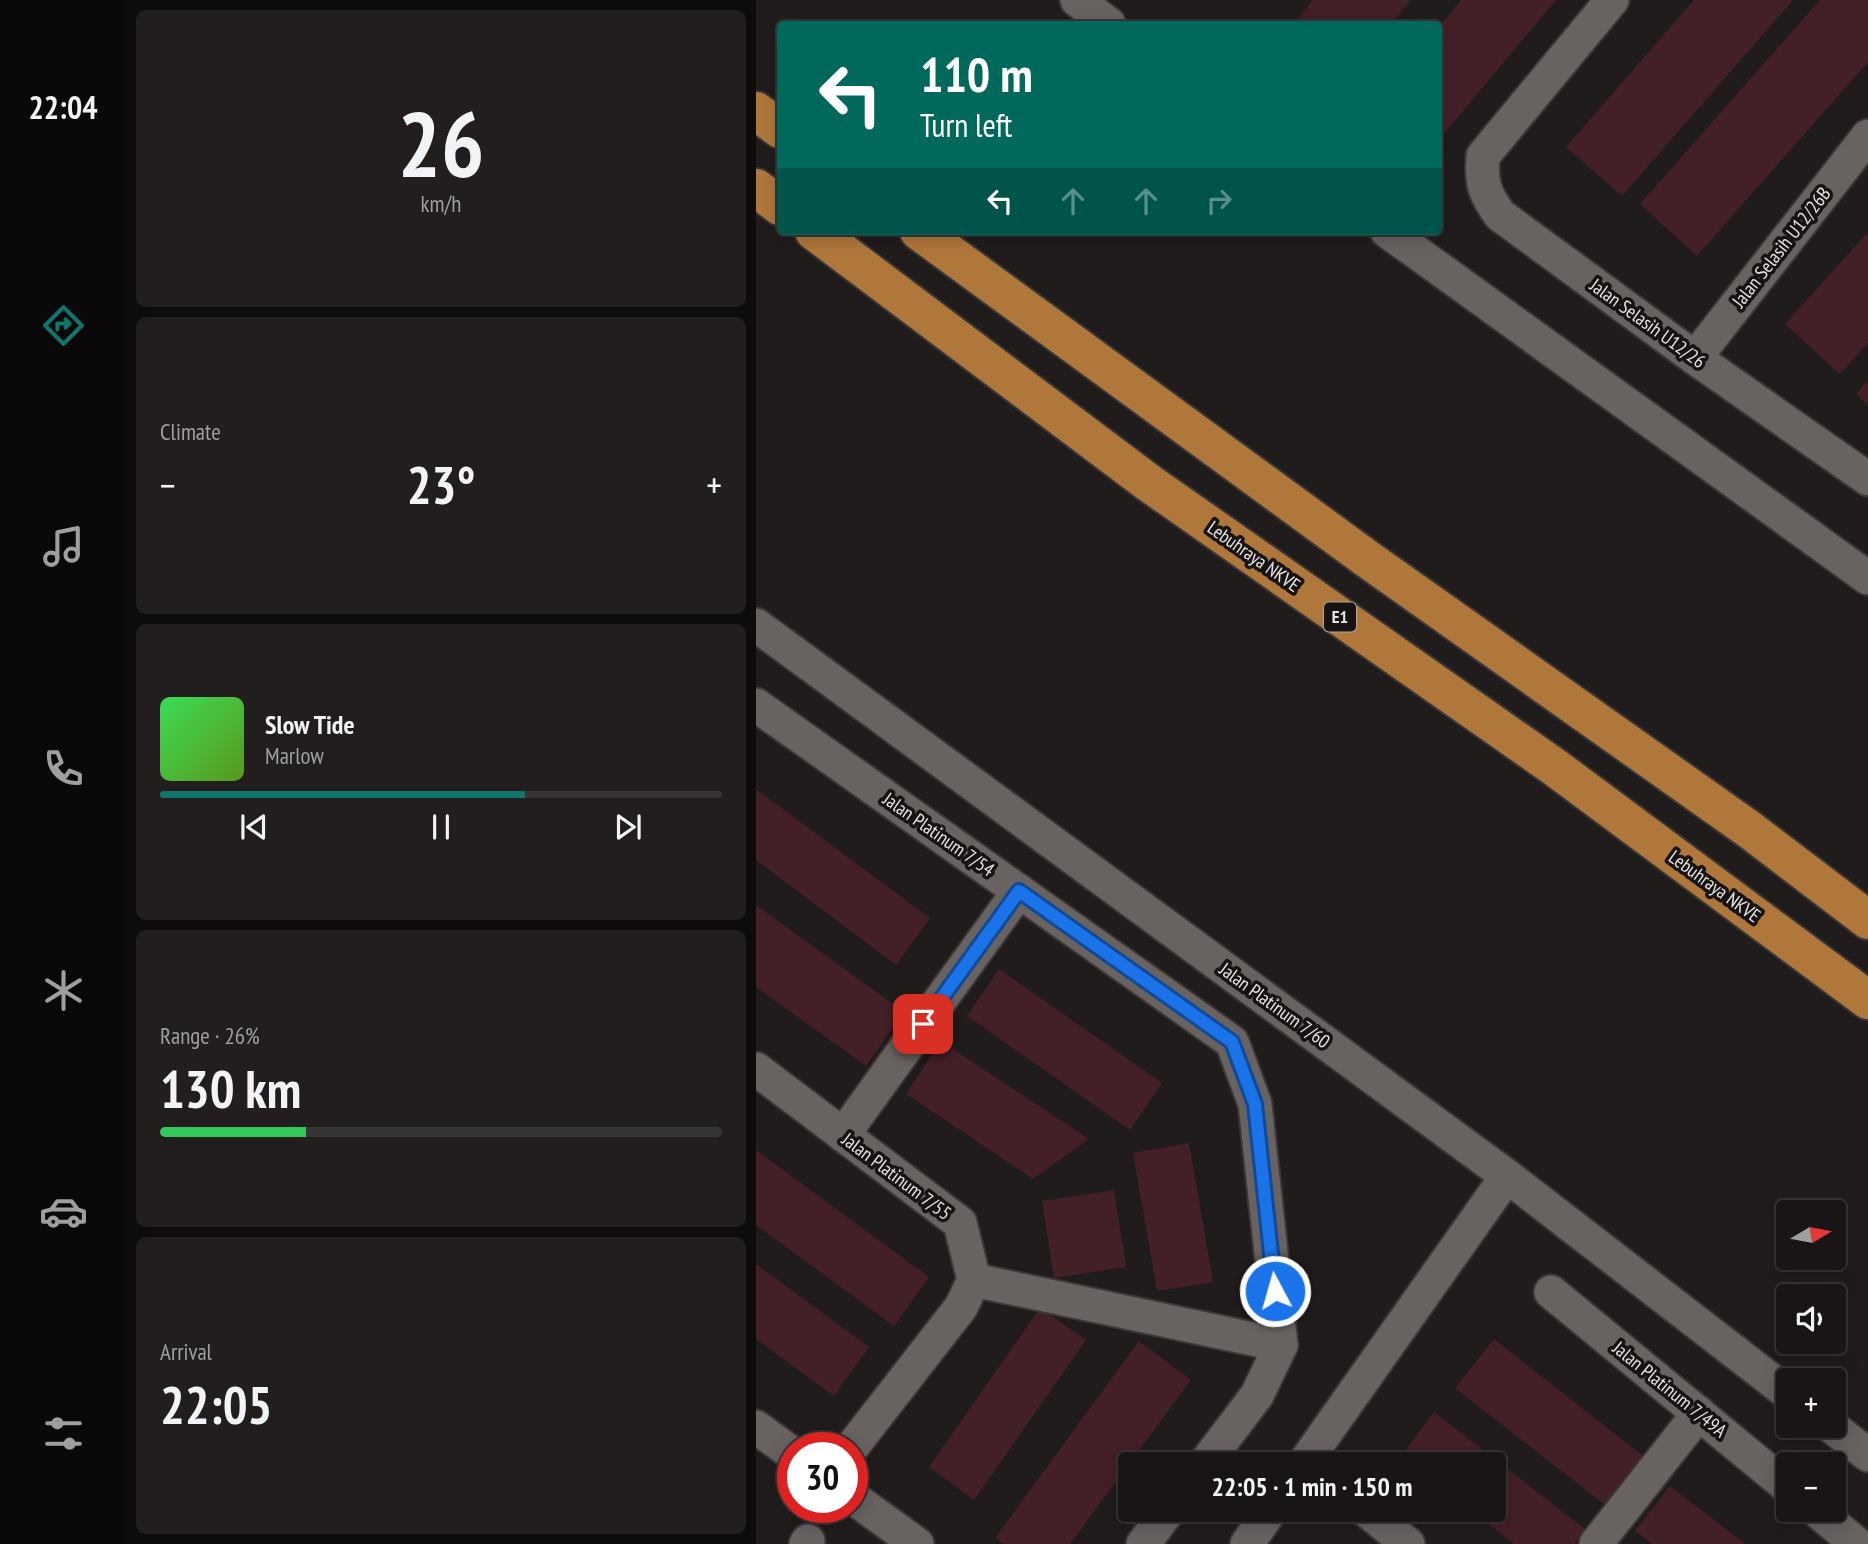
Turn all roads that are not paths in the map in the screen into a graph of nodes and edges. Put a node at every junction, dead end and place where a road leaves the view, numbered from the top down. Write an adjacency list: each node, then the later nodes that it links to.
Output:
1 (1077, 0): 3 (street)
2 (1612, 0): 12 (street, Jalan Selasih U12/26)
3 (1105, 21)
4 (756, 111): 5 (highway)
5 (777, 127)
6 (1868, 136): 12 (street, Jalan Selasih U12/26B)
7 (756, 188): 8 (highway)
8 (777, 204)
9 (819, 235): 19 (highway, Lebuhraya NKVE / E1)
10 (924, 235): 18 (highway)
11 (1393, 235): 14 (street)
12 (1695, 358): 13 (street, Jalan Selasih U12/26)
13 (1868, 479)
14 (1868, 578)
15 (756, 625): 22 (street, Jalan Platinum 7/60)
16 (756, 705): 17 (street, Jalan Platinum 7/54)
17 (1019, 891): 21 (street); 25 (street, Jalan Platinum 7/54)
18 (1868, 920)
19 (1868, 1000)
20 (761, 1083): 21 (street, Jalan Platinum 7/55)
21 (843, 1135): 23 (street, Jalan Platinum 7/55)
22 (1507, 1176): 26 (street, Jalan Platinum 7/60); 33 (street)
23 (974, 1280): 25 (street); 29 (street)
24 (1551, 1292): 27 (street, Jalan Platinum 7/49A)
25 (1281, 1345): 32 (street)
26 (1776, 1385)
27 (1699, 1413): 35 (street, Jalan Platinum 7/49A); 45 (street)
28 (756, 1427): 31 (street)
29 (864, 1432)
30 (1846, 1438): 34 (street)
31 (777, 1442)
32 (1214, 1452)
33 (1316, 1452)
34 (1868, 1455)
35 (1776, 1477)
36 (868, 1509): 41 (street)
37 (1160, 1522): 42 (street)
38 (1263, 1522): 43 (street)
39 (1830, 1522): 46 (street)
40 (1369, 1525): 44 (street)
41 (917, 1544)
42 (1143, 1544)
43 (1247, 1544)
44 (1408, 1544)
45 (1597, 1544)
46 (1857, 1544)

